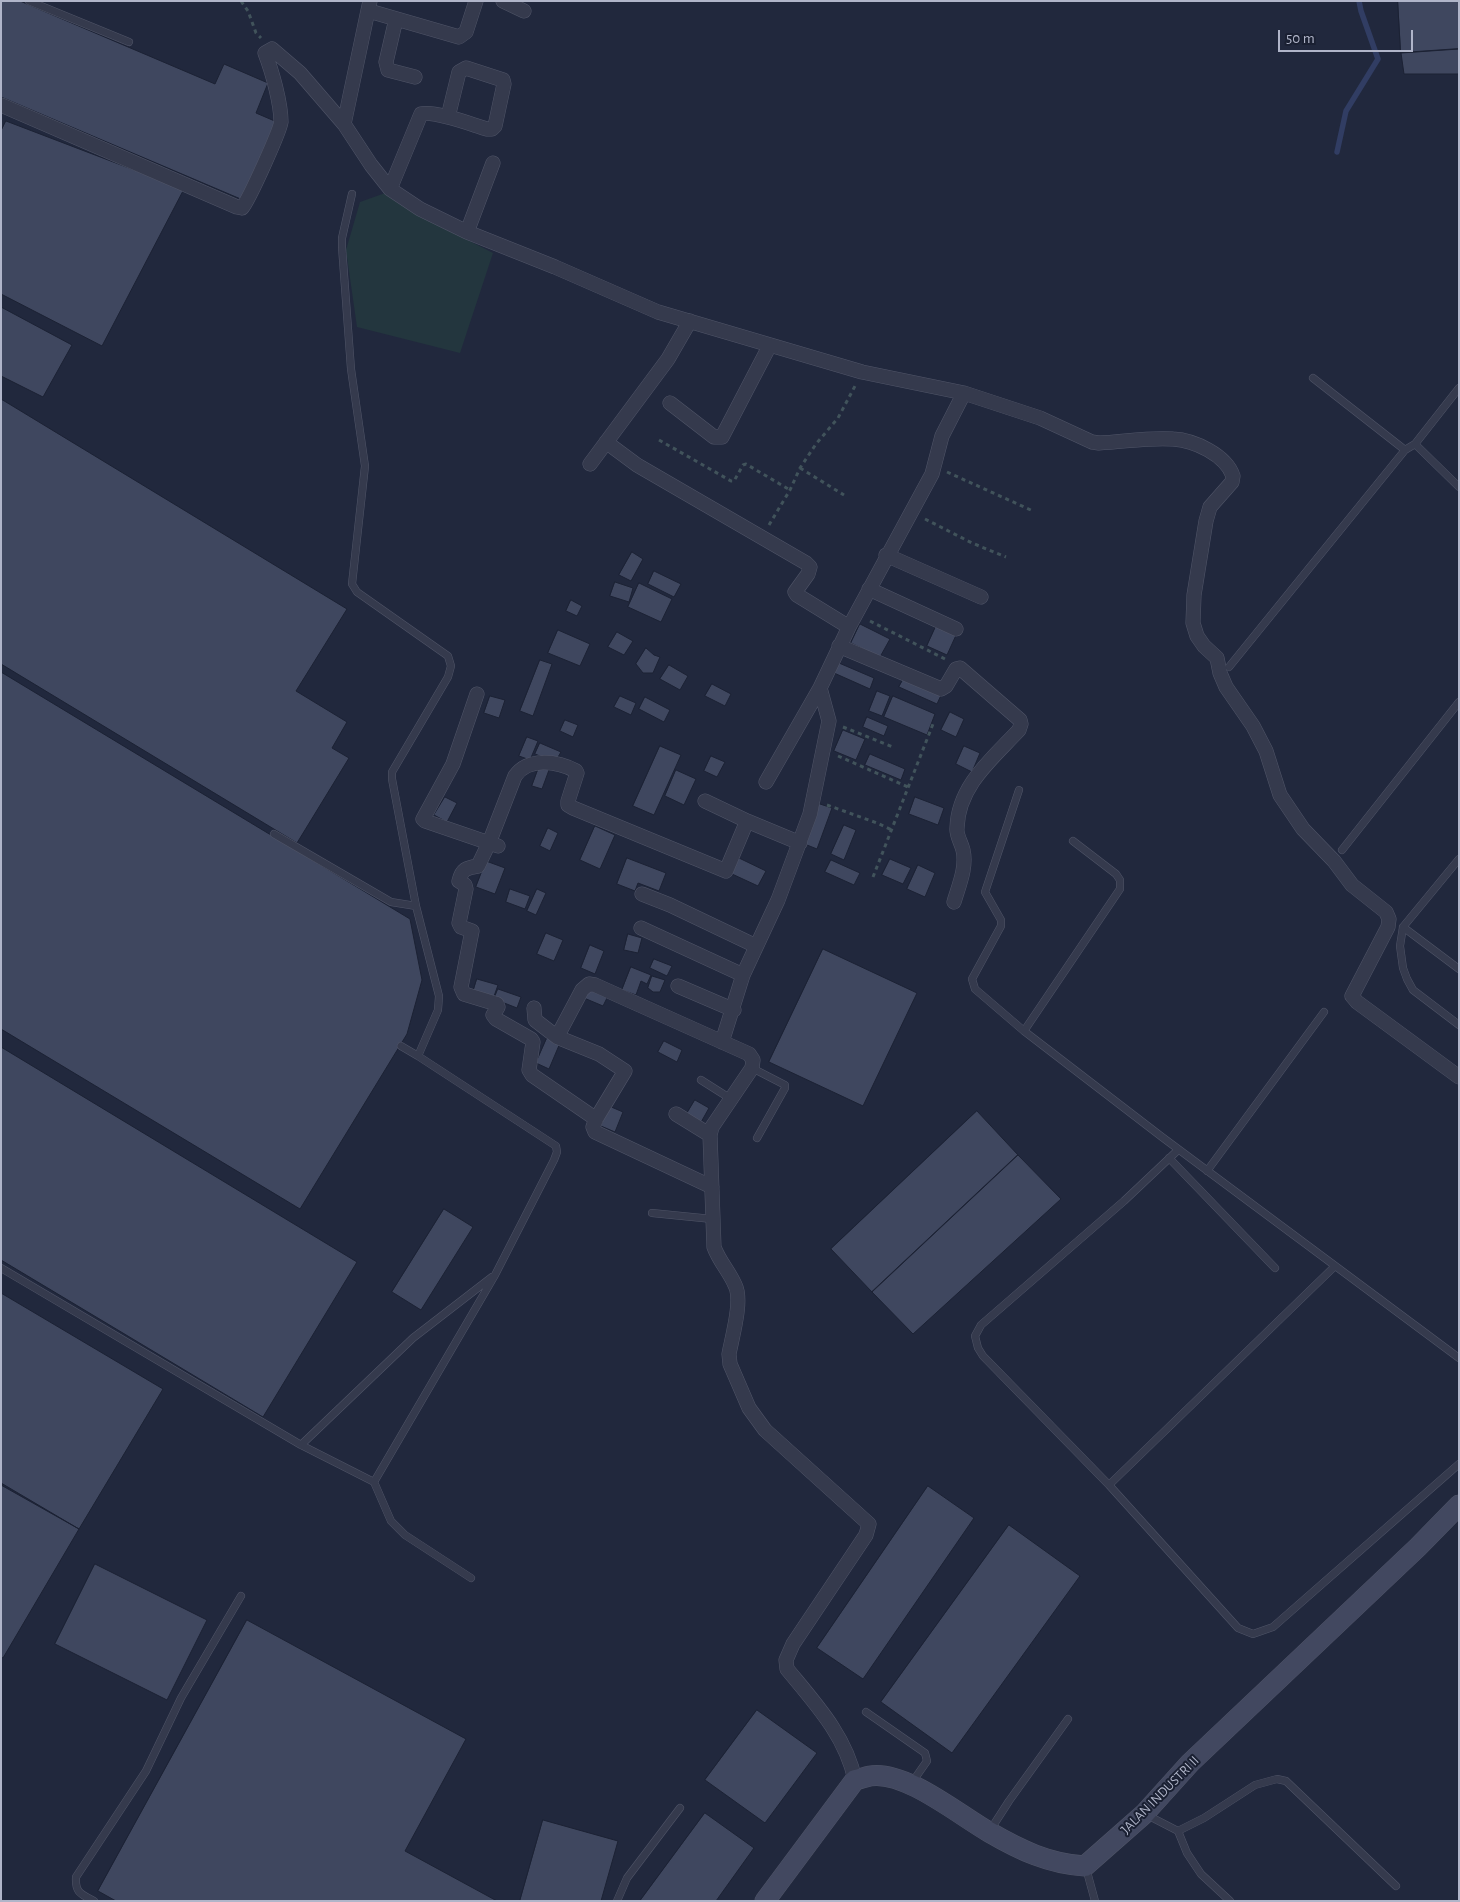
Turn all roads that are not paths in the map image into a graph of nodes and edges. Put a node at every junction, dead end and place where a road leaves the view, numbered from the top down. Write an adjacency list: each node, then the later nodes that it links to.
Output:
1 (30, 1): 7 (lane)
2 (476, 1): 6 (street)
3 (503, 1): 5 (street)
4 (369, 6): 6 (street); 11 (street)
5 (524, 11)
6 (396, 19): 8 (street)
7 (129, 42)
8 (415, 77)
9 (1, 105): 11 (street)
10 (448, 117): 10 (street); 13 (street)
11 (344, 124): 13 (street)
12 (493, 163): 15 (street)
13 (390, 188): 15 (street)
14 (352, 194): 49 (lane)
15 (467, 232): 16 (street)
16 (690, 321): 17 (street); 22 (street)
17 (770, 346): 20 (street); 21 (street)
18 (1313, 378): 24 (lane)
19 (1459, 388): 23 (lane)
20 (964, 393): 27 (street); 66 (street)
21 (670, 403)
22 (606, 442): 25 (street); 30 (street)
23 (1415, 444): 24 (lane); 26 (lane)
24 (1404, 450): 33 (lane)
25 (590, 464)
26 (1459, 487)
27 (886, 555): 28 (street); 29 (street)
28 (869, 589): 30 (street); 31 (street)
29 (982, 598)
30 (849, 627): 32 (street)
31 (956, 629)
32 (839, 646): 34 (street); 48 (street)
33 (1229, 667)
34 (820, 688): 37 (street); 43 (street)
35 (478, 694): 44 (street)
36 (1459, 702): 45 (lane)
37 (766, 782)
38 (1019, 790): 60 (lane)
39 (705, 801): 40 (street)
40 (747, 821): 43 (street); 44 (street)
41 (274, 834): 49 (lane)
42 (1073, 841): 60 (lane)
43 (800, 843): 52 (street)
44 (494, 845): 70 (street)
45 (1342, 850)
46 (1459, 859): 50 (lane)
47 (642, 894): 52 (street)
48 (954, 902)
49 (416, 906): 64 (lane)
50 (1403, 927): 53 (lane); 59 (lane)
51 (641, 928): 54 (street)
52 (756, 946): 54 (street)
53 (1459, 969)
54 (743, 975): 57 (street)
55 (678, 986): 57 (street)
56 (534, 1008): 61 (street)
57 (734, 1010): 62 (street)
58 (1324, 1012): 75 (lane)
59 (1459, 1025)
60 (1024, 1031): 73 (lane)
61 (557, 1037): 62 (street); 70 (street)
62 (722, 1042): 65 (street)
63 (401, 1046): 64 (lane)
64 (418, 1056): 82 (lane)
65 (752, 1068): 68 (street); 72 (lane)
66 (1459, 1077)
67 (700, 1080): 68 (lane)
68 (731, 1099): 71 (street)
69 (676, 1114): 71 (street)
70 (596, 1119): 76 (street)
71 (710, 1135): 76 (street)
72 (757, 1138)
73 (1178, 1150): 74 (lane); 75 (lane)
74 (1169, 1158): 81 (lane); 87 (lane)
75 (1207, 1171): 79 (lane)
76 (712, 1187): 78 (street)
77 (652, 1212): 78 (lane)
78 (712, 1219): 93 (street)
79 (1335, 1266): 83 (lane); 87 (lane)
80 (1, 1268): 84 (lane)
81 (1275, 1268)
82 (495, 1275): 84 (lane); 86 (lane)
83 (1459, 1358)
84 (301, 1445): 86 (lane)
85 (1459, 1464): 87 (lane)
86 (374, 1482): 89 (lane)
87 (1109, 1485)
88 (1459, 1505): 96 (main road, JALAN INDUSTRI II)
89 (471, 1578)
90 (241, 1596): 101 (lane)
91 (866, 1712): 94 (lane)
92 (1068, 1718): 98 (lane)
93 (855, 1780): 94 (main road); 103 (main road)
94 (911, 1784): 98 (main road)
95 (680, 1808): 102 (lane)
96 (1144, 1814): 97 (lane); 99 (main road, JALAN INDUSTRI II)
97 (1178, 1831): 100 (lane); 105 (lane)
98 (989, 1832): 99 (main road)
99 (1085, 1866): 104 (lane)
100 (1396, 1886)
101 (94, 1901)
102 (617, 1901)
103 (765, 1901)
104 (1095, 1901)
105 (1230, 1901)

